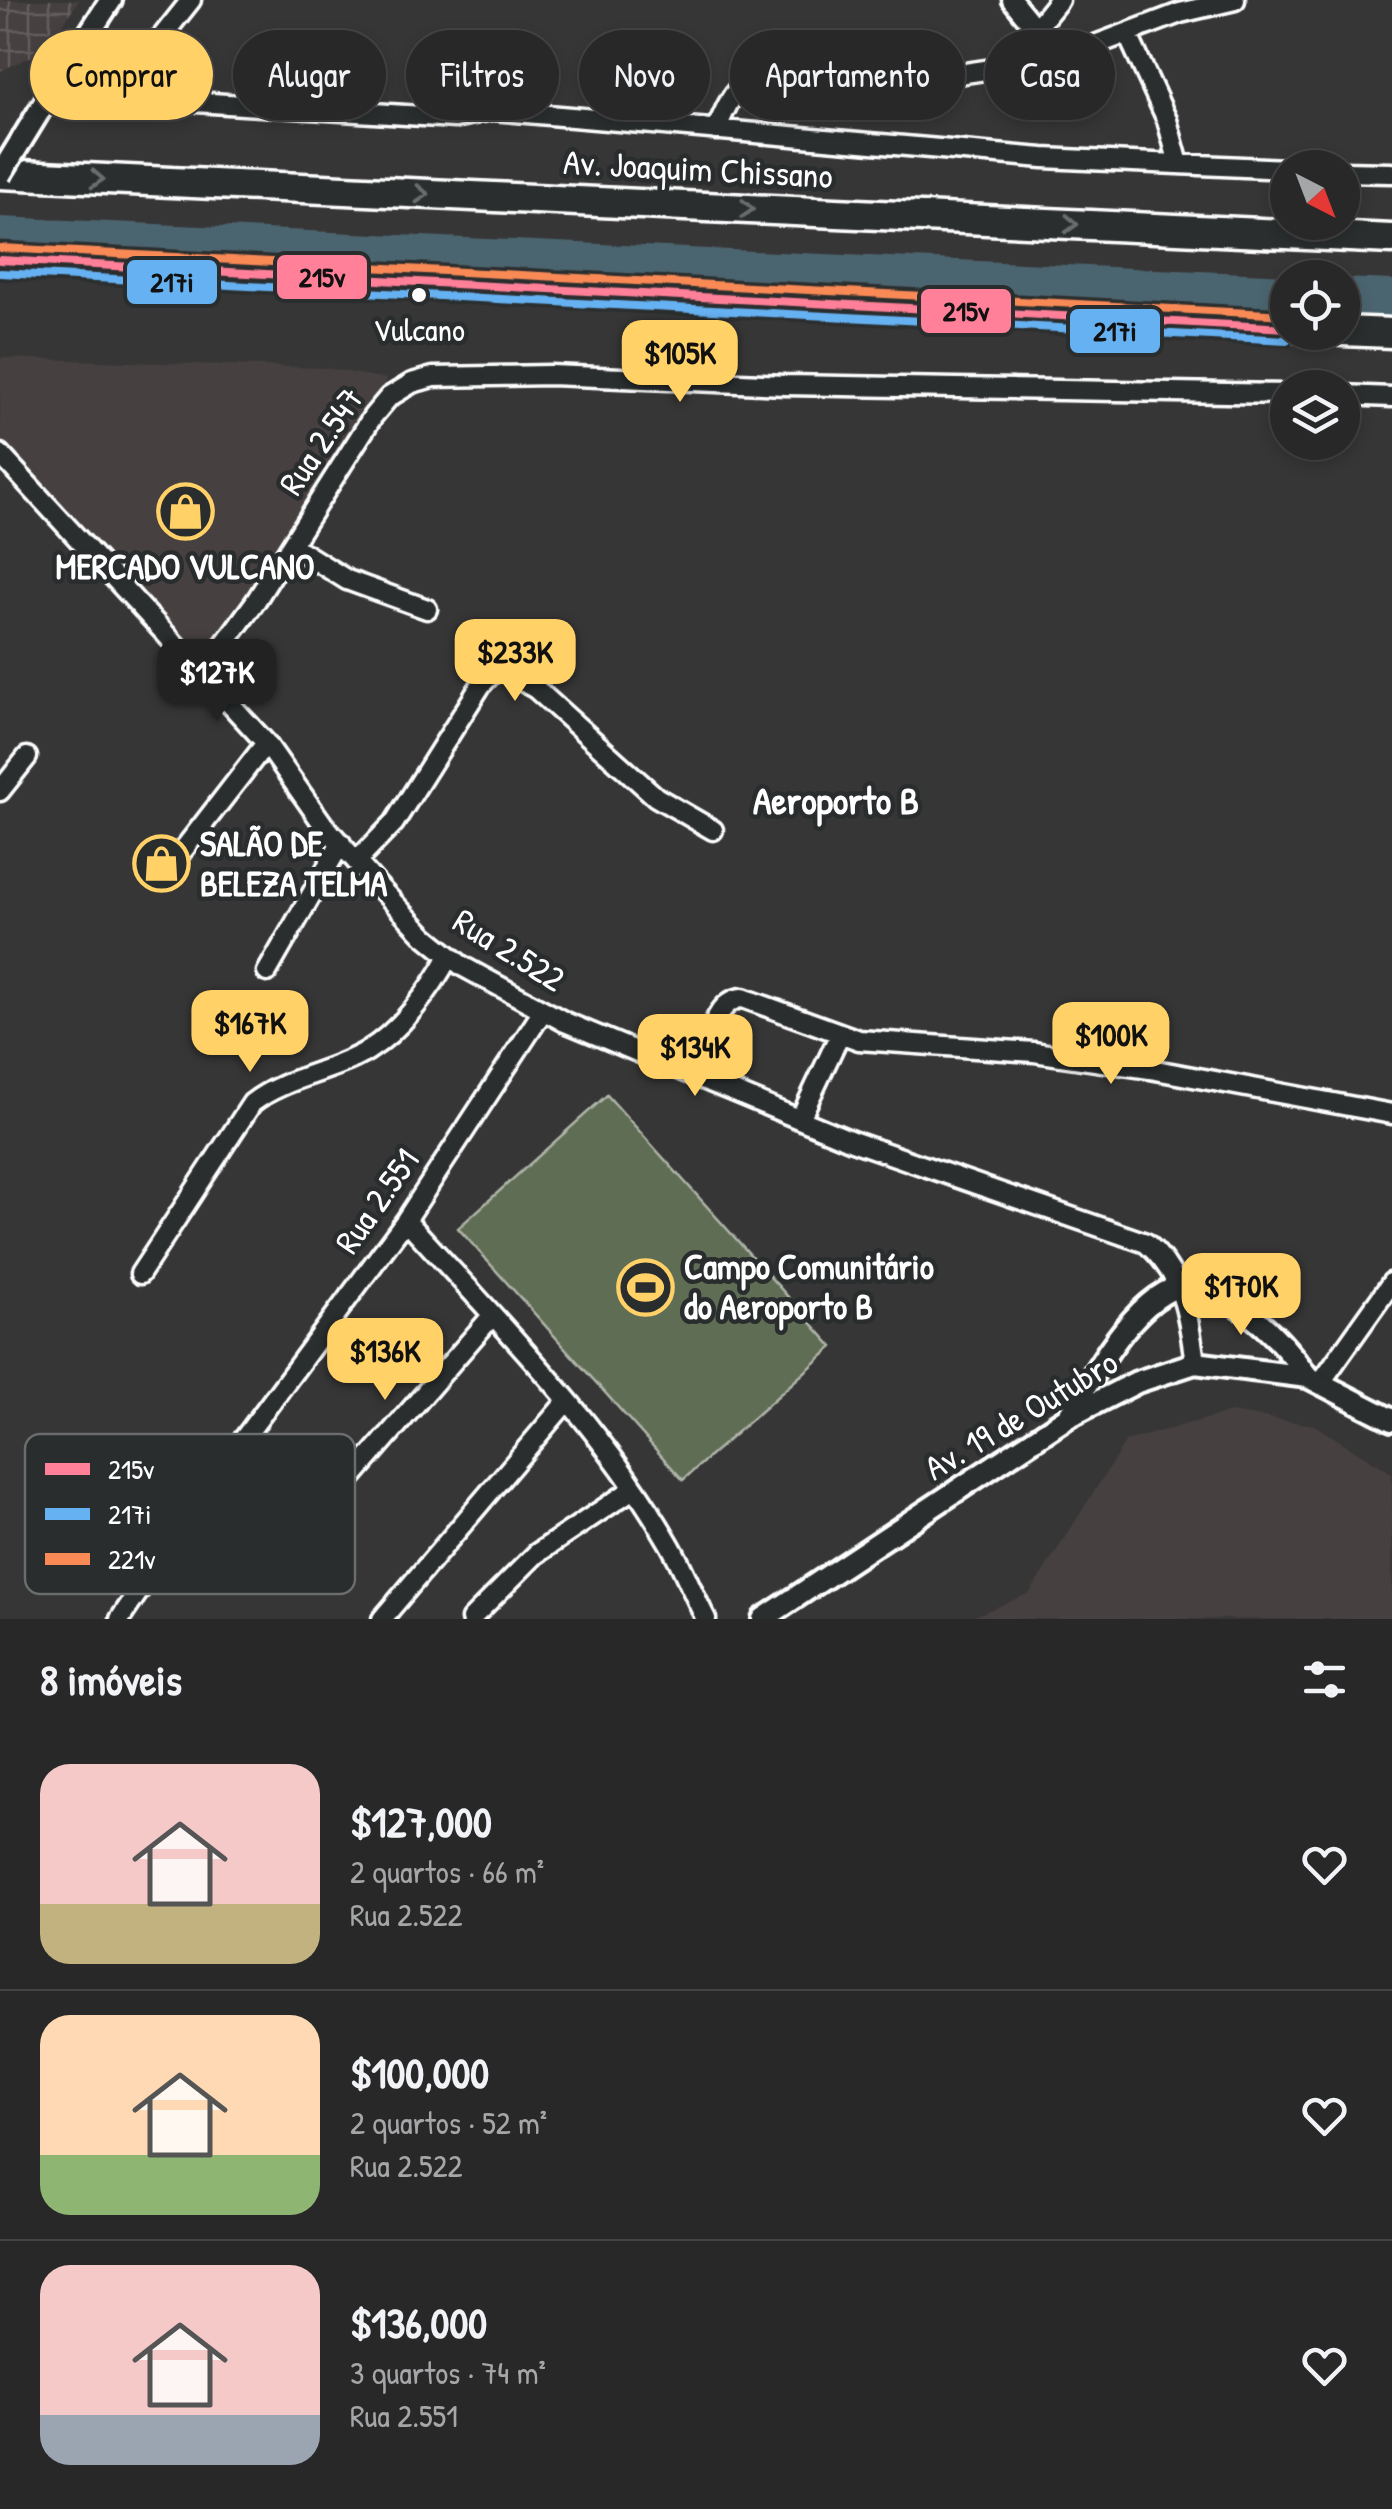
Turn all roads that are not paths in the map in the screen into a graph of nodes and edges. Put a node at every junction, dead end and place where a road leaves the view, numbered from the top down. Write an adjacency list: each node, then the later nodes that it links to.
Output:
1 (111, 0): 16 (street, bridge)
2 (191, 0): 11 (street)
3 (1012, 0): 6 (street)
4 (1059, 0): 6 (street)
5 (1235, 0): 8 (street)
6 (1034, 26): 7 (street)
7 (1031, 30)
8 (1127, 33): 9 (street); 12 (street)
9 (1115, 37)
10 (985, 69): 11 (street)
11 (716, 130): 12 (street)
12 (1179, 164): 13 (street)
13 (1270, 168)
14 (1360, 173): 15 (street)
15 (1392, 174)
16 (0, 175): 17 (main road, Av. Joaquim Chissano, one-way to 17)
17 (1392, 239)
18 (0, 260): 19 (main road)
19 (1270, 327)
20 (1360, 332): 21 (main road)
21 (1392, 333)
22 (1270, 394): 26 (street, Rua 2.547)
23 (1360, 396): 24 (street)
24 (1392, 397)
25 (0, 454): 28 (street, Rua 2.522)
26 (291, 546): 27 (street); 28 (street, Rua 2.547)
27 (427, 609)
28 (203, 673): 29 (street, Rua 2.522)
29 (266, 743): 33 (street, Rua 2.522); 34 (street)
30 (27, 757): 31 (street)
31 (0, 791)
32 (712, 830): 35 (street)
33 (341, 843): 35 (street, Rua 2.522); 37 (street)
34 (177, 858)
35 (357, 861): 36 (street, Rua 2.522)
36 (449, 956): 38 (street, Rua 2.522); 44 (street)
37 (267, 972)
38 (542, 1012): 40 (street, Rua 2.522); 43 (street, Rua 2.551)
39 (839, 1036): 40 (street); 41 (street); 42 (street)
40 (696, 1074): 42 (street, Rua 2.522)
41 (1392, 1114)
42 (800, 1119): 46 (street, Rua 2.522)
43 (406, 1220): 47 (street); 53 (street, Rua 2.551)
44 (140, 1274)
45 (1392, 1282): 49 (street)
46 (1178, 1285): 48 (street, Rua 2.522); 49 (street); 51 (street)
47 (492, 1316): 50 (street); 54 (street)
48 (1195, 1363): 49 (street, Av. 19 de Outubro); 51 (street, Av. 19 de Outubro)
49 (1315, 1380): 52 (street, Av. 19 de Outubro)
50 (567, 1401): 55 (street); 58 (street)
51 (1068, 1417): 61 (street, Av. 19 de Outubro)
52 (1392, 1420)
53 (247, 1434)
54 (355, 1475)
55 (633, 1489): 59 (street); 60 (street)
56 (137, 1594): 57 (street, Rua 2.551)
57 (120, 1619)
58 (382, 1619)
59 (470, 1619)
60 (706, 1619)
61 (763, 1619)

